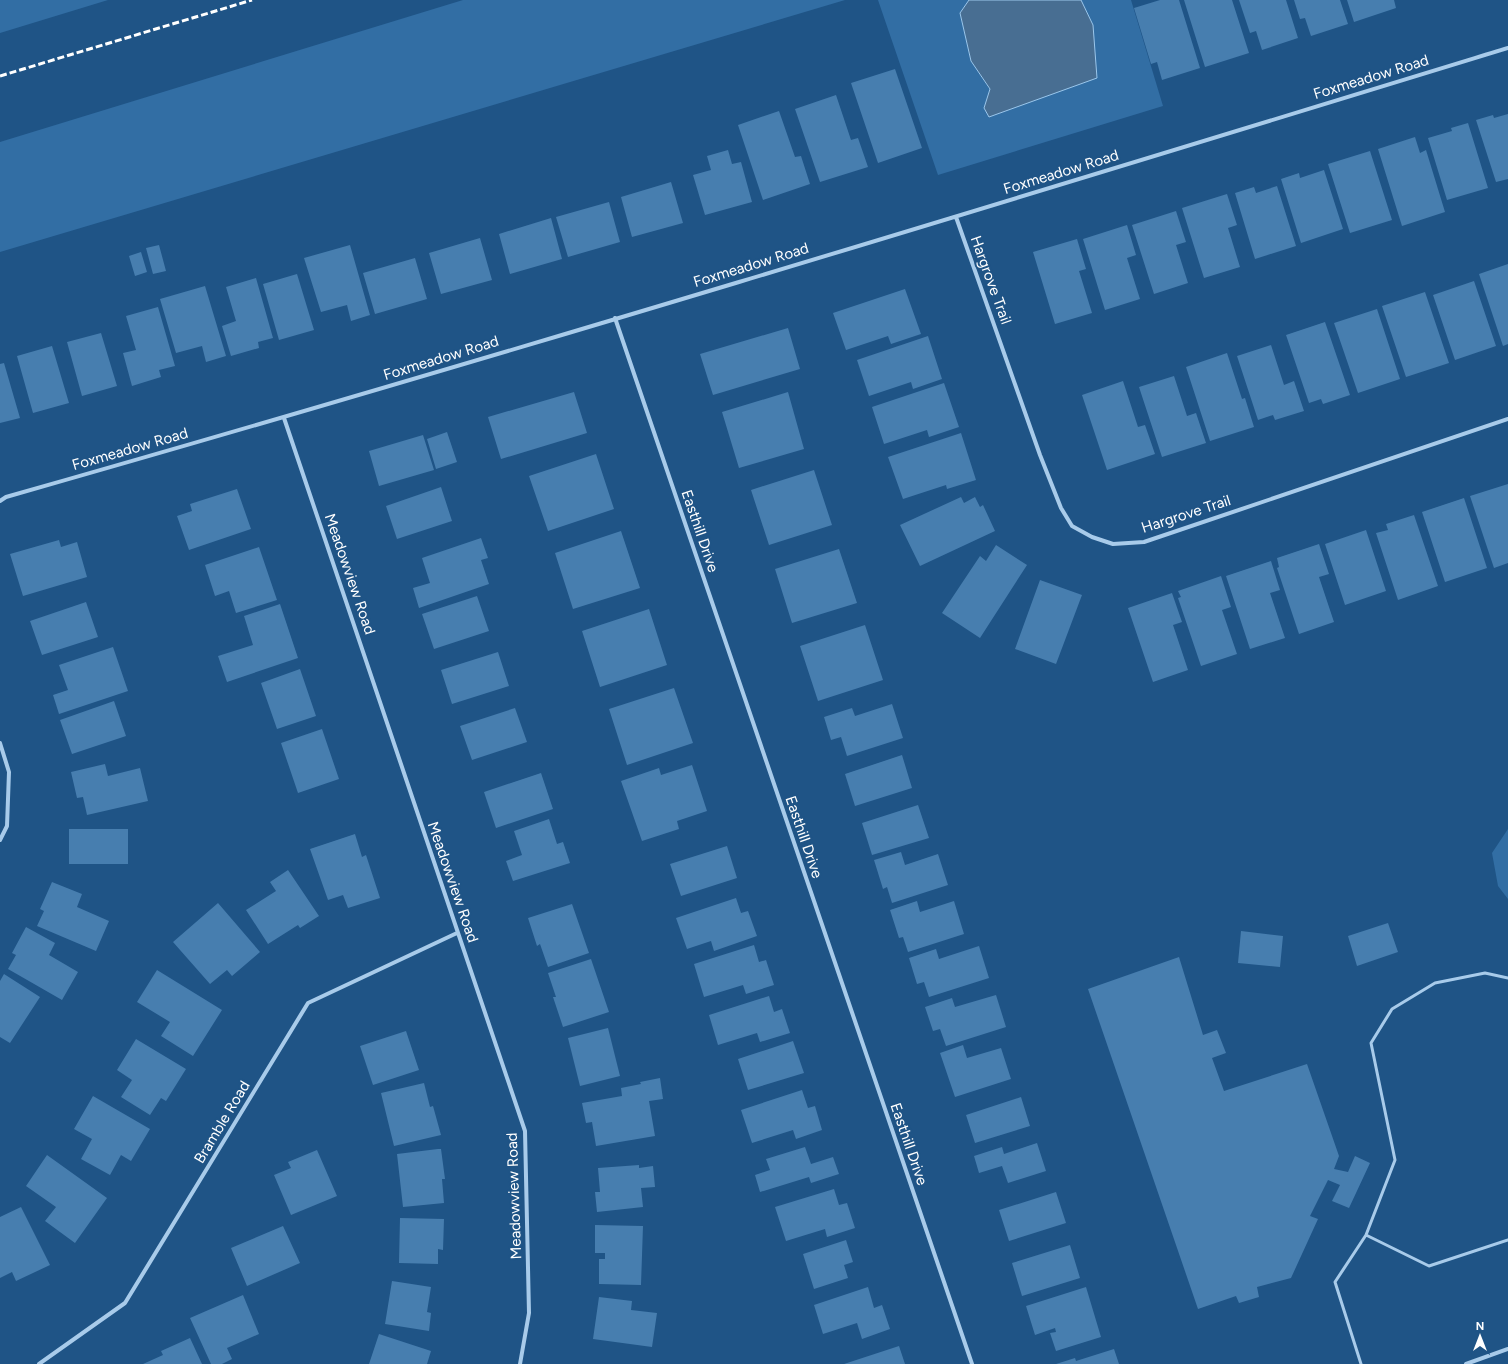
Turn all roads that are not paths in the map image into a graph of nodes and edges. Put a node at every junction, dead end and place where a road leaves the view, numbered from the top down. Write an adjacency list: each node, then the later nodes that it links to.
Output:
1 (1508, 48): 2 (street, Foxmeadow Road)
2 (956, 217): 3 (street, Foxmeadow Road); 5 (street, Hargrove Trail)
3 (615, 318): 4 (street, Foxmeadow Road); 16 (street, Easthill Drive)
4 (284, 418): 6 (street, Foxmeadow Road); 9 (street, Meadowview Road)
5 (1508, 419)
6 (0, 501)
7 (0, 743): 8 (street)
8 (0, 840)
9 (457, 933): 14 (street, Bramble Road); 15 (street, Meadowview Road)
10 (1508, 978): 11 (lane)
11 (1366, 1235): 12 (lane); 17 (lane)
12 (1508, 1240)
13 (1508, 1349): 18 (street)
14 (39, 1364)
15 (520, 1364)
16 (972, 1364)
17 (1361, 1364)
18 (1466, 1364)

